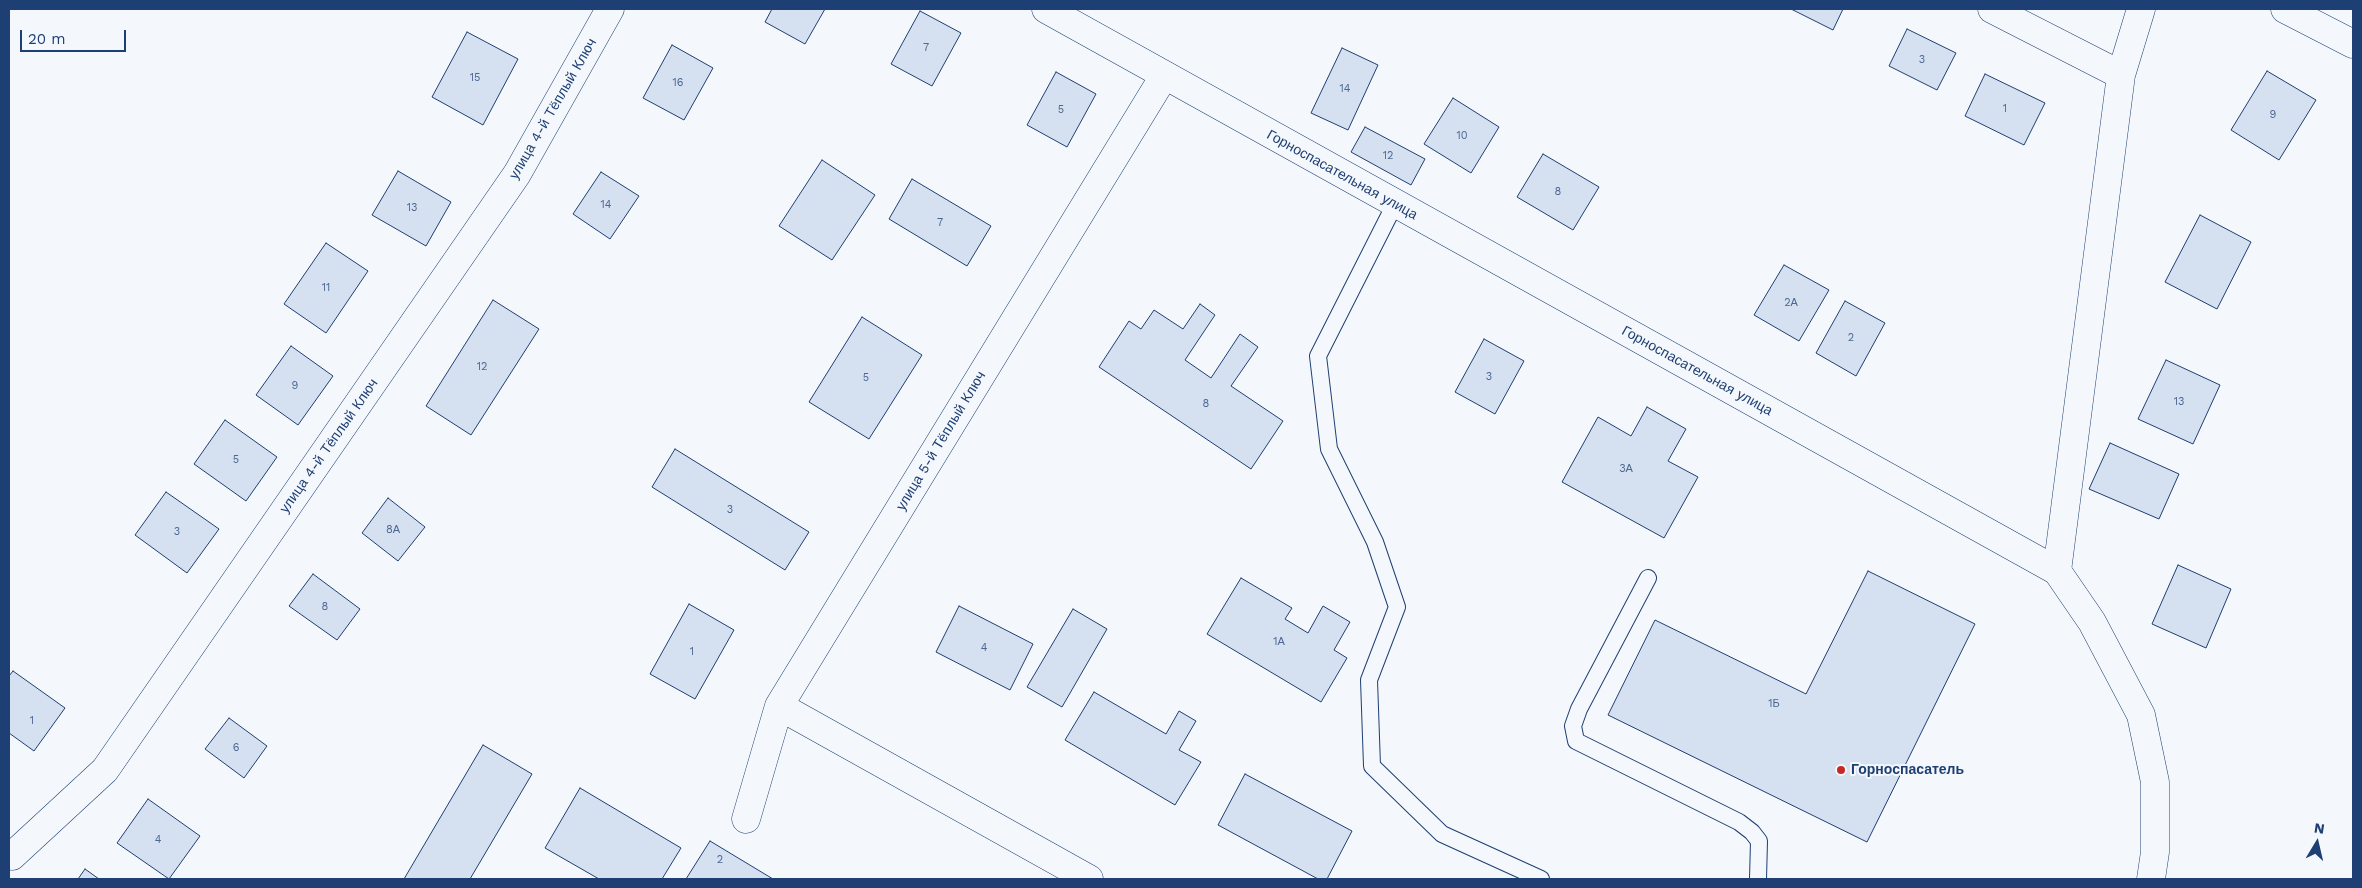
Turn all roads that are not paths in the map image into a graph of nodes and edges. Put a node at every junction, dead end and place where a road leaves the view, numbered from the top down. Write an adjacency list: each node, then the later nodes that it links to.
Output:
1 (610, 9): 14 (street, улица 4-й Тёплый Ключ)
2 (1046, 9): 8 (street, Горноспасательная улица)
3 (1992, 9): 7 (street)
4 (2140, 9): 7 (street)
5 (2286, 9): 6 (street)
6 (2353, 44)
7 (2121, 75): 10 (street)
8 (1164, 76): 9 (street, Горноспасательная улица); 12 (street, улица 5-й Тёплый Ключ)
9 (1395, 204): 10 (street, Горноспасательная улица); 16 (lane)
10 (2056, 571): 18 (street, Горноспасательная улица)
11 (1648, 578): 17 (lane)
12 (779, 706): 13 (street, улица 5-й Тёплый Ключ); 15 (street)
13 (746, 819)
14 (12, 856)
15 (1089, 879)
16 (1541, 879)
17 (1758, 879)
18 (2151, 879)

